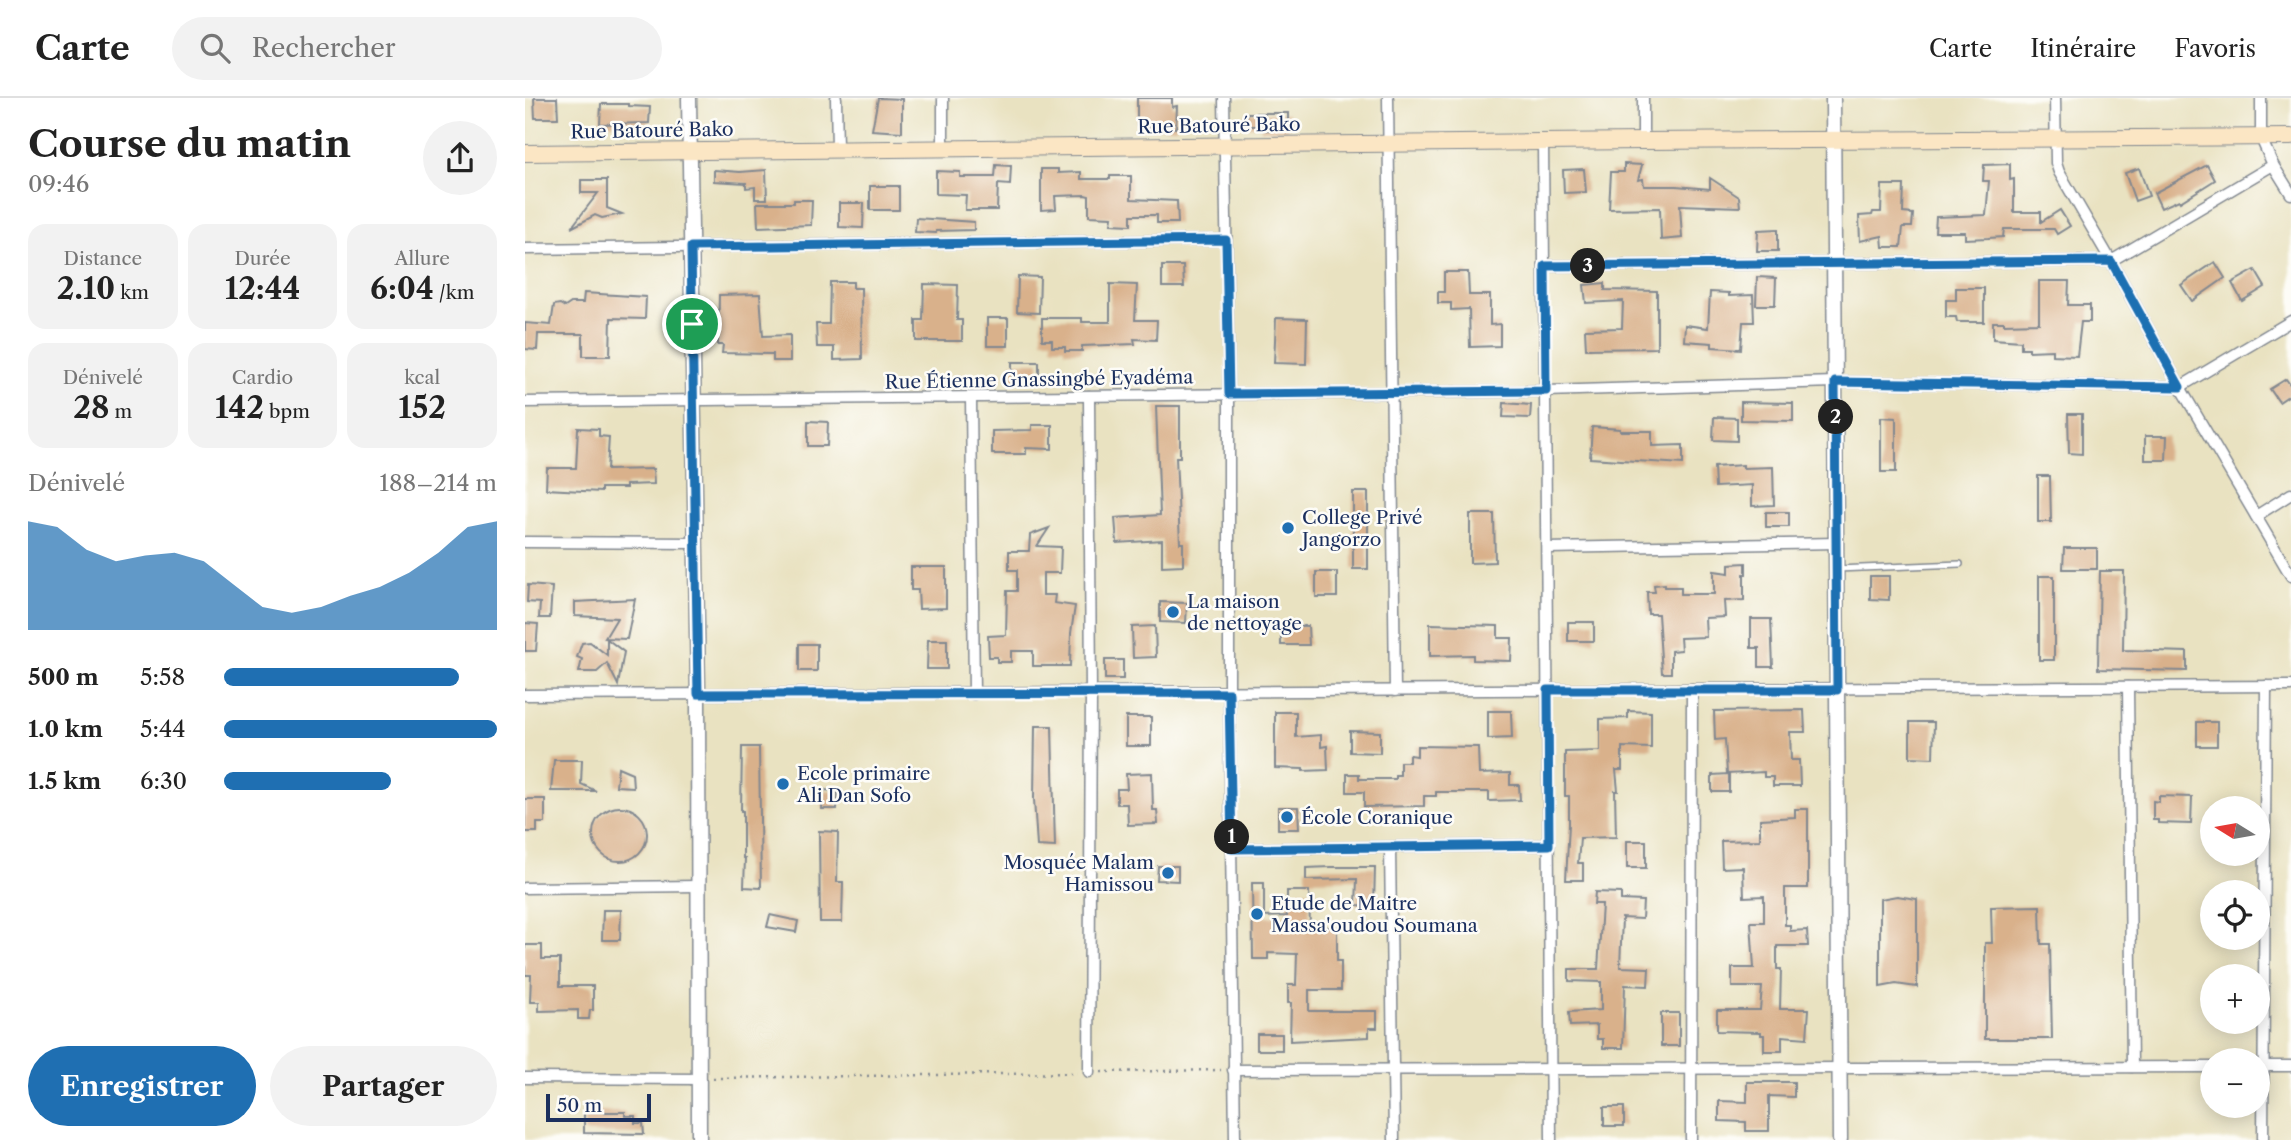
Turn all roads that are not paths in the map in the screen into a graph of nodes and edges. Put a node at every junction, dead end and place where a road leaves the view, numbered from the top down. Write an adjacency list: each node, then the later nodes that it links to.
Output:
1 (689, 98): 20 (street)
2 (836, 98): 19 (street)
3 (943, 98): 18 (street)
4 (1224, 98): 17 (street)
5 (1388, 98): 16 (street)
6 (1643, 98): 13 (street)
7 (1833, 98): 14 (street)
8 (2055, 98): 12 (street)
9 (2261, 98): 10 (street)
10 (2261, 138): 11 (main road, Rue Batouré Bako); 12 (main road, Rue Batouré Bako); 22 (street)
11 (2291, 138)
12 (2055, 140): 14 (main road, Rue Batouré Bako); 27 (street)
13 (1643, 141): 14 (main road, Rue Batouré Bako); 15 (main road, Rue Batouré Bako)
14 (1834, 141): 28 (street)
15 (1543, 142): 16 (main road, Rue Batouré Bako); 29 (street)
16 (1389, 144): 17 (main road, Rue Batouré Bako); 34 (street)
17 (1225, 146): 18 (main road, Rue Batouré Bako); 24 (street)
18 (943, 148): 19 (main road, Rue Batouré Bako)
19 (837, 149): 20 (main road, Rue Batouré Bako)
20 (690, 150): 21 (main road, Rue Batouré Bako); 25 (street)
21 (525, 153)
22 (2273, 165): 23 (street); 27 (street)
23 (2291, 194)
24 (1226, 240): 25 (street); 35 (street)
25 (691, 247): 26 (street); 38 (street)
26 (525, 249)
27 (2111, 261): 28 (street); 32 (street)
28 (1835, 264): 29 (street); 31 (street)
29 (1545, 266): 33 (street)
30 (2291, 321): 32 (street)
31 (1835, 382): 32 (street, Rue Étienne Gnassingbé Eyadéma); 33 (street, Rue Étienne Gnassingbé Eyadéma); 44 (street)
32 (2180, 387): 41 (street)
33 (1546, 391): 34 (street, Rue Étienne Gnassingbé Eyadéma); 45 (street)
34 (1391, 392): 35 (street, Rue Étienne Gnassingbé Eyadéma); 55 (street)
35 (1229, 394): 36 (street, Rue Étienne Gnassingbé Eyadéma); 56 (street)
36 (1089, 396): 37 (street, Rue Étienne Gnassingbé Eyadéma); 59 (street)
37 (971, 398): 38 (street, Rue Étienne Gnassingbé Eyadéma); 58 (street)
38 (693, 400): 39 (street, Rue Étienne Gnassingbé Eyadéma); 43 (street)
39 (525, 402)
40 (2291, 495): 41 (street)
41 (2256, 516): 48 (street)
42 (525, 542): 43 (street)
43 (694, 542): 57 (street)
44 (1836, 543): 45 (street); 47 (street)
45 (1547, 548): 53 (street)
46 (1959, 564): 47 (lane)
47 (1837, 569): 54 (street)
48 (2291, 576)
49 (2266, 686): 50 (street); 51 (street); 66 (street)
50 (2291, 686)
51 (2129, 687): 54 (street); 70 (street)
52 (1692, 689): 53 (street); 54 (street); 72 (street)
53 (1548, 690): 55 (street); 61 (street)
54 (1837, 690): 67 (street)
55 (1395, 691): 56 (street)
56 (1229, 693): 59 (street); 62 (street)
57 (698, 694): 58 (street); 60 (street); 64 (street)
58 (974, 694): 59 (street)
59 (1091, 694): 76 (street)
60 (525, 695)
61 (1549, 845): 63 (street); 73 (street)
62 (1232, 849): 63 (street); 74 (street)
63 (1390, 849): 75 (street)
64 (698, 886): 65 (street); 78 (street)
65 (525, 888)
66 (2260, 1048)
67 (1840, 1066): 70 (street); 72 (street); 85 (street)
68 (2270, 1066): 69 (street)
69 (2291, 1066)
70 (2132, 1067): 71 (street)
71 (2200, 1067)
72 (1692, 1068): 73 (street); 84 (street)
73 (1550, 1069): 75 (street); 83 (street)
74 (1233, 1070): 75 (street); 81 (street)
75 (1394, 1070): 82 (street)
76 (1089, 1072)
77 (525, 1078): 78 (street)
78 (699, 1079): 80 (street)
79 (2262, 1118): 86 (street)
80 (699, 1140)
81 (1235, 1140)
82 (1394, 1140)
83 (1551, 1140)
84 (1691, 1140)
85 (1840, 1140)
86 (2263, 1140)

